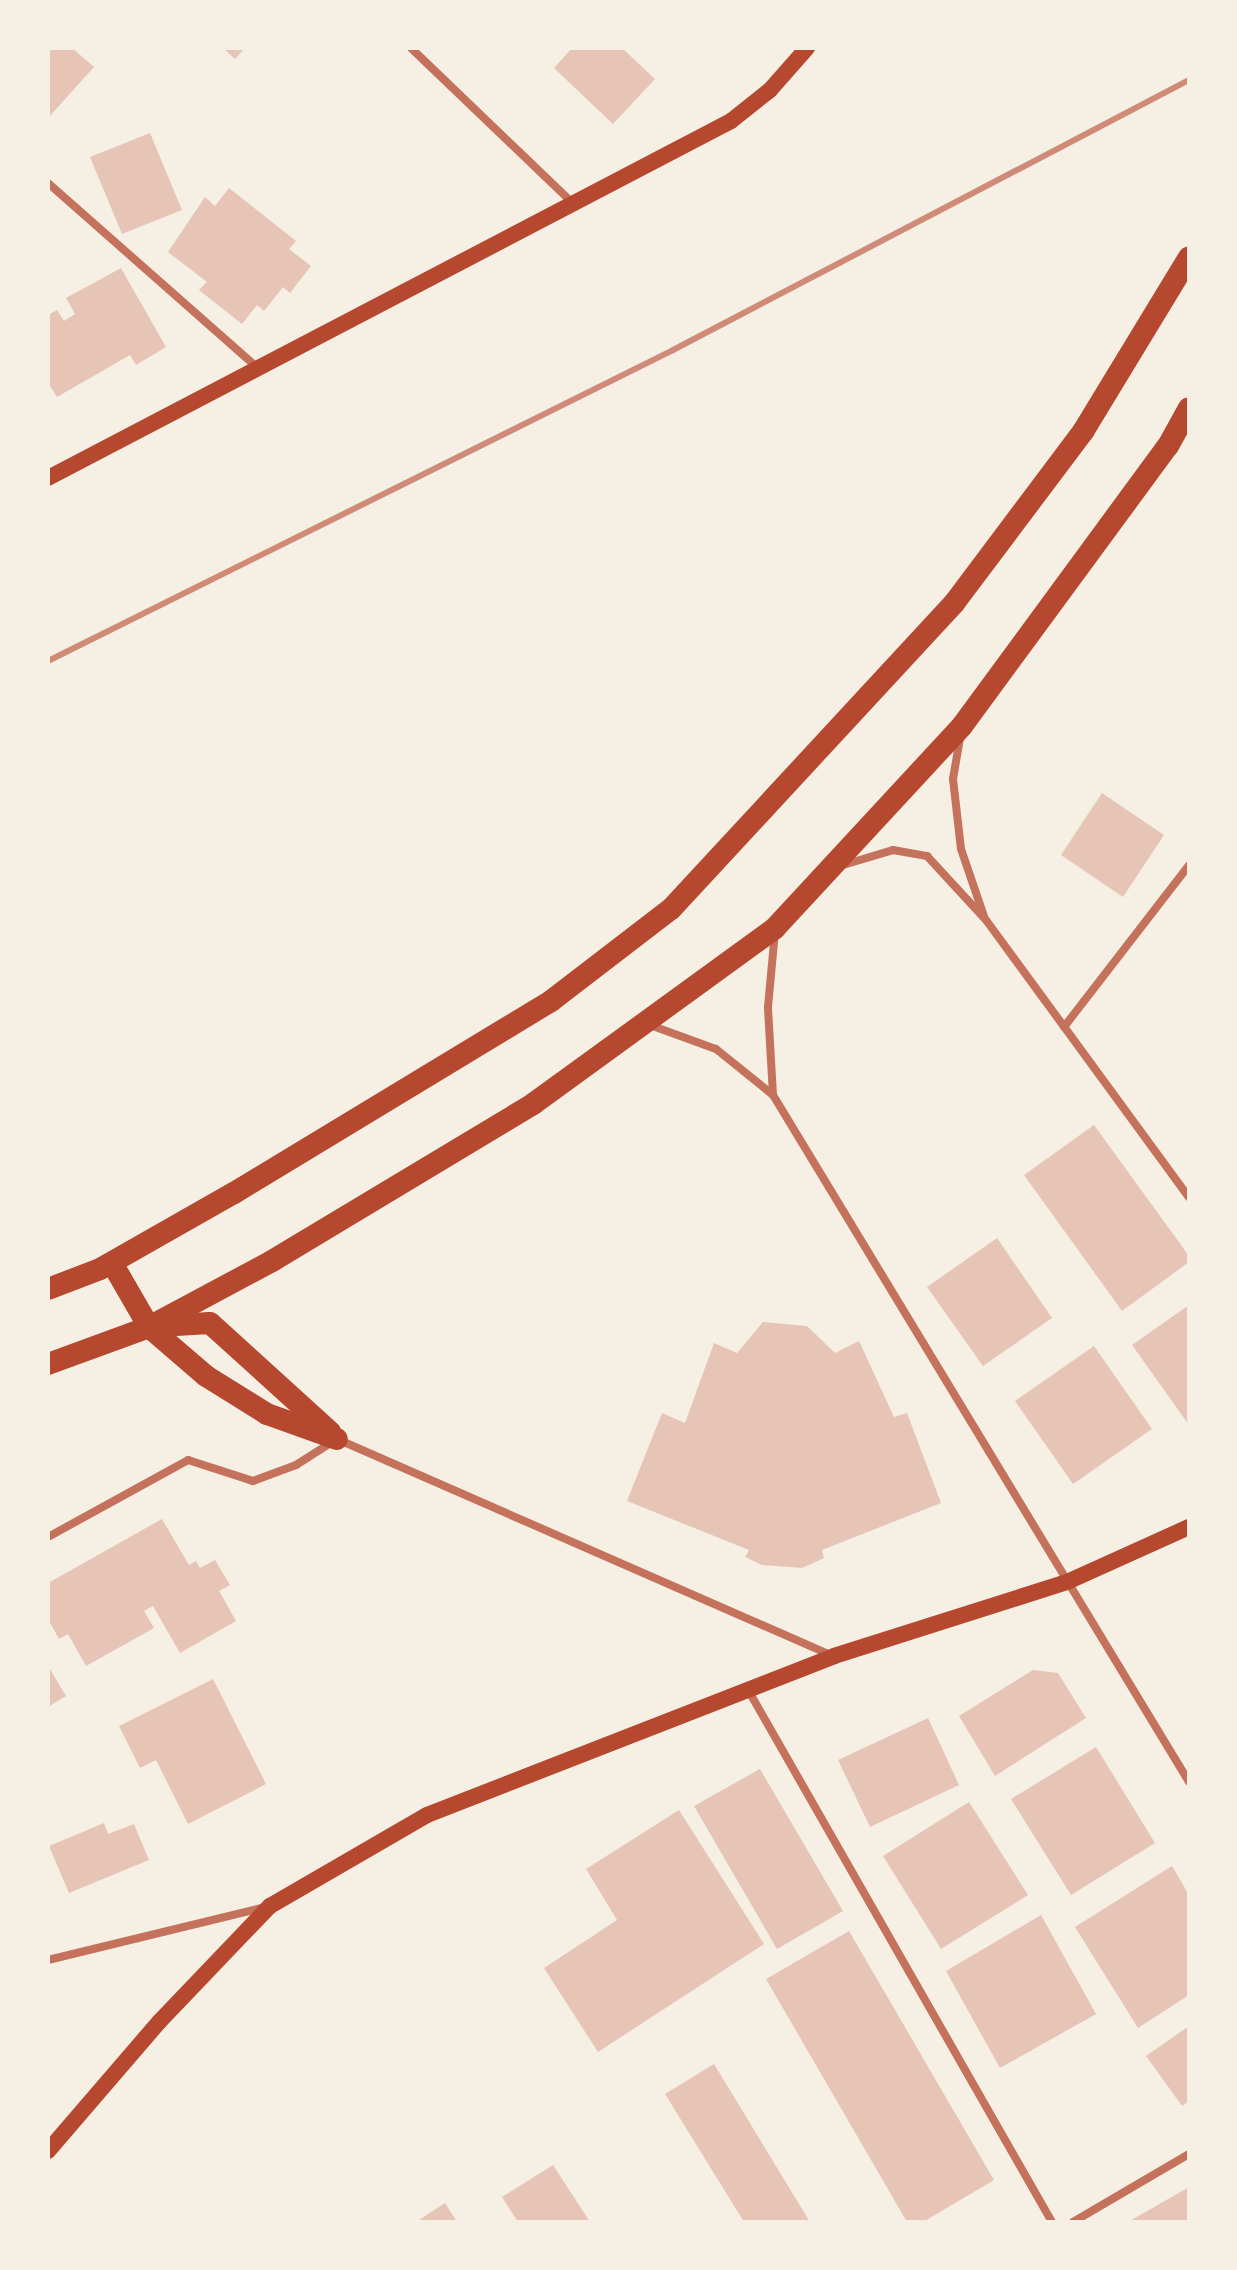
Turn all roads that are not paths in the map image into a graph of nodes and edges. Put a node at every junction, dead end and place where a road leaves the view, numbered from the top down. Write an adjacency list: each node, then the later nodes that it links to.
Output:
1 (411, 48): 4 (street)
2 (807, 48): 4 (main road)
3 (48, 183): 6 (street)
4 (575, 205): 6 (main road)
5 (1189, 257): 18 (highway)
6 (258, 368): 8 (main road)
7 (1189, 408): 9 (highway)
8 (48, 478)
9 (962, 726): 11 (highway); 12 (street)
10 (1189, 865): 15 (street)
11 (830, 868): 12 (street); 13 (highway)
12 (986, 920): 15 (street)
13 (775, 928): 14 (highway); 16 (street)
14 (648, 1024): 16 (street); 20 (highway)
15 (1064, 1027): 17 (street)
16 (773, 1095): 25 (street)
17 (1189, 1197)
18 (112, 1263): 19 (highway); 20 (highway)
19 (48, 1289)
20 (149, 1327): 21 (highway); 22 (highway); 22 (highway)
21 (48, 1364)
22 (337, 1439): 24 (street); 26 (street)
23 (1189, 1527): 25 (main road)
24 (48, 1537)
25 (1067, 1582): 26 (main road); 28 (street)
26 (834, 1656): 27 (main road)
27 (747, 1688): 29 (main road); 33 (street)
28 (1189, 1782)
29 (270, 1906): 30 (street); 31 (main road)
30 (48, 1960)
31 (48, 2151)
32 (1189, 2154): 34 (street)
33 (1052, 2222)
34 (1073, 2222)

